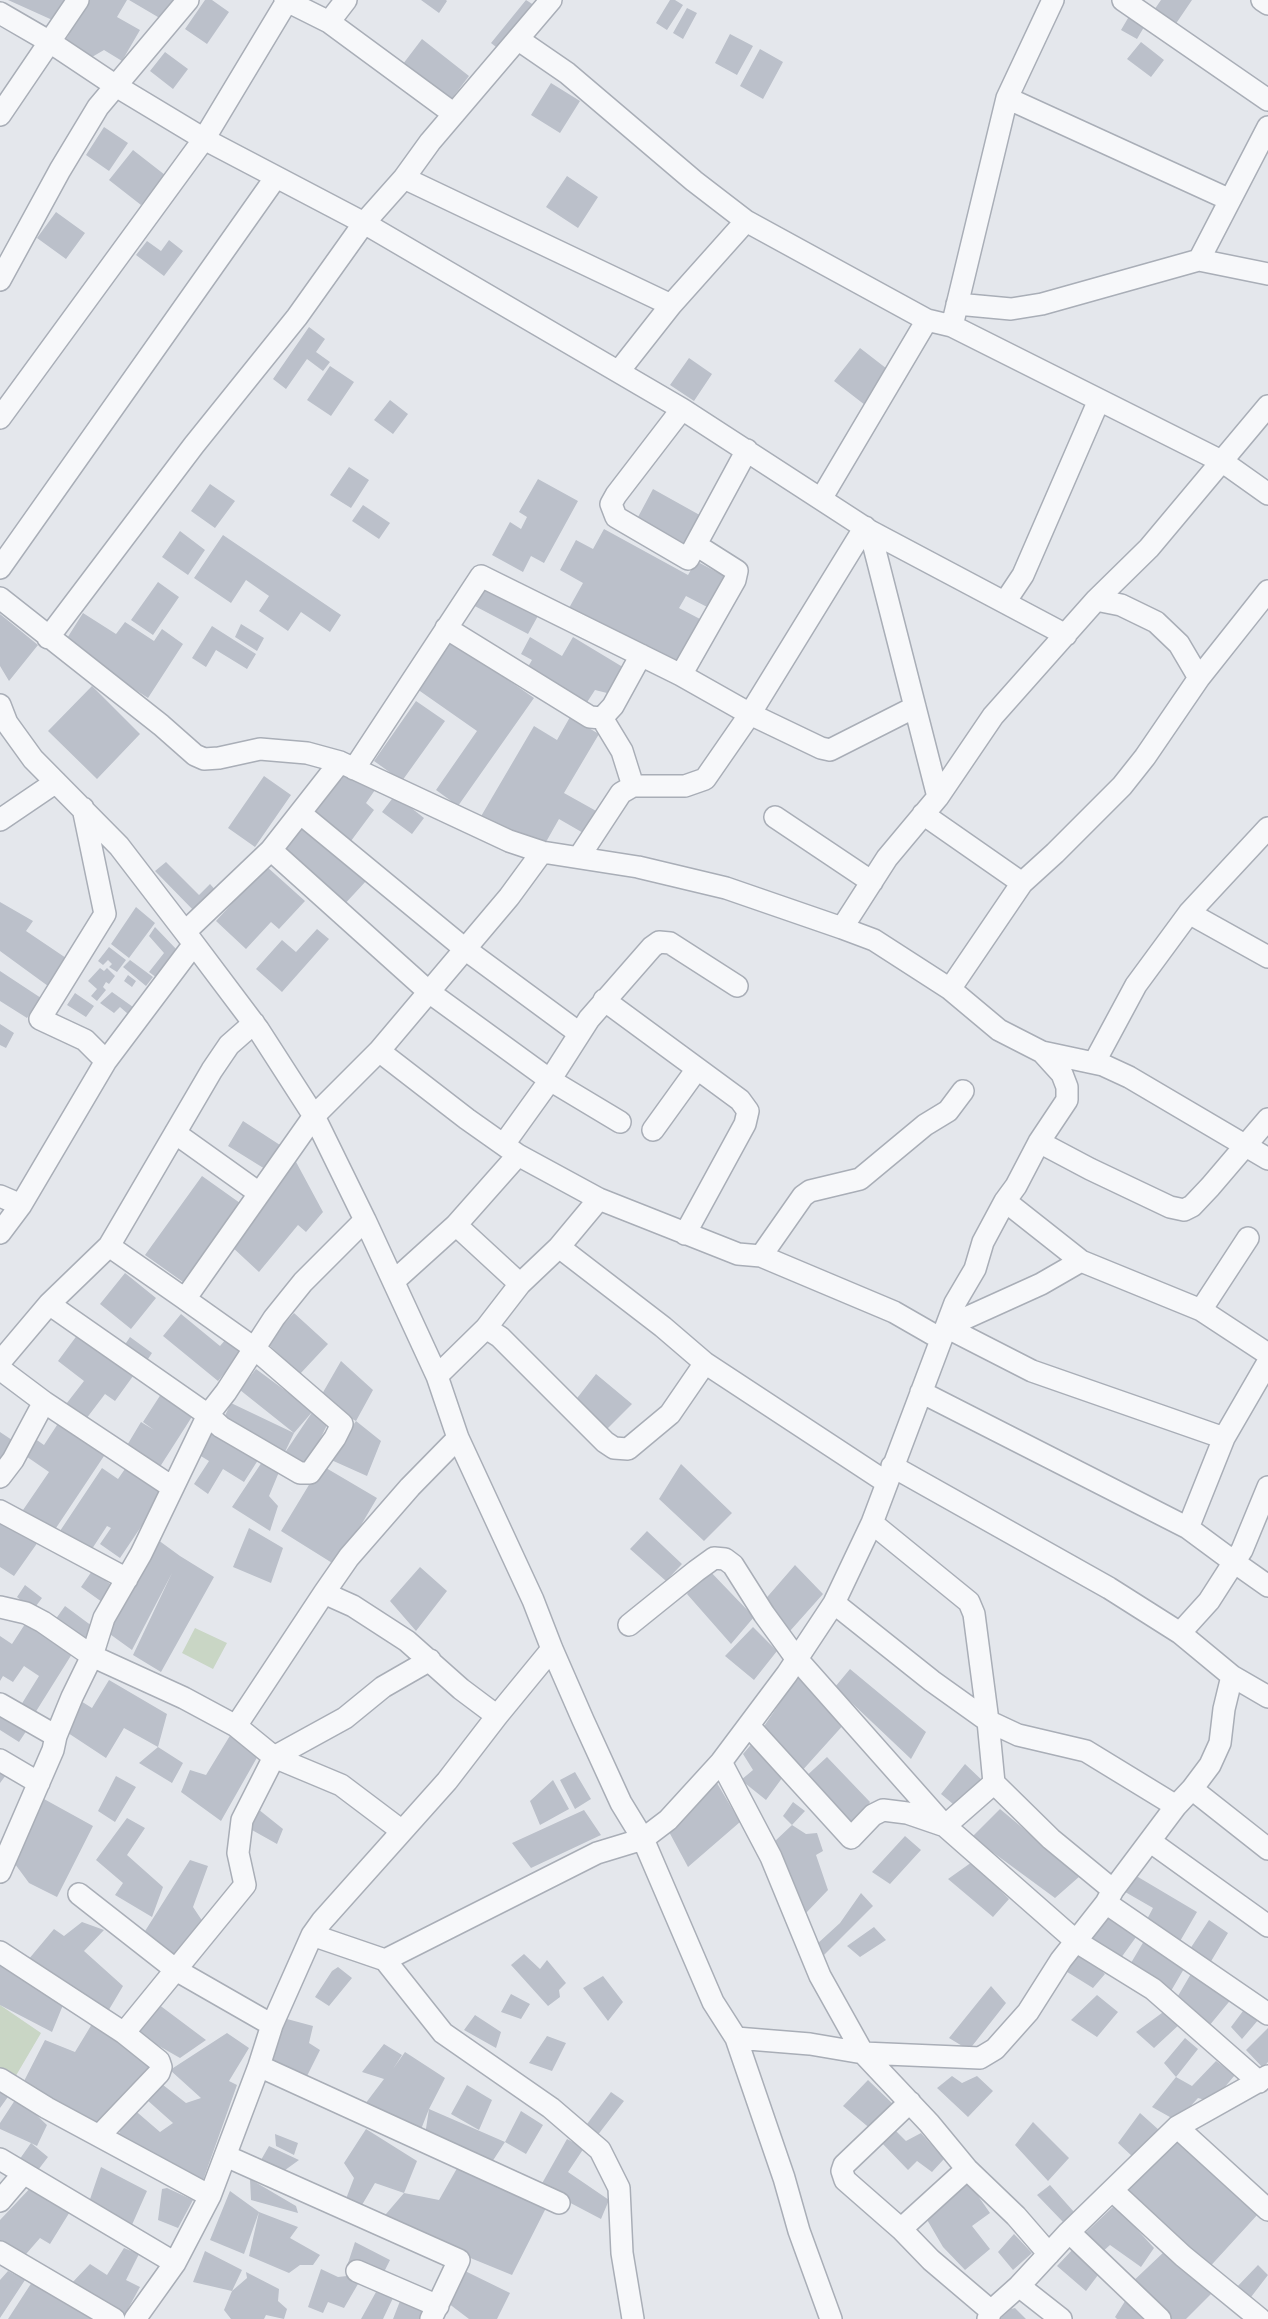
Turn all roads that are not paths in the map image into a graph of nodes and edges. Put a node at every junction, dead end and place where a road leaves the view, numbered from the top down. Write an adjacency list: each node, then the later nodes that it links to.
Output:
1 (78, 0): 13 (street)
2 (188, 0): 14 (street)
3 (346, 0): 11 (street)
4 (551, 0): 12 (street)
5 (1053, 0): 15 (street)
6 (1123, 0): 16 (street)
7 (1262, 0): 9 (street)
8 (286, 1): 11 (street); 20 (street)
9 (1268, 4)
10 (0, 13): 13 (street)
11 (329, 22): 17 (street)
12 (519, 40): 17 (street); 24 (street)
13 (50, 42): 14 (street); 18 (street)
14 (116, 86): 20 (street); 28 (street)
15 (1007, 98): 23 (street); 29 (street)
16 (1268, 100)
17 (454, 114): 22 (street)
18 (0, 116)
19 (1268, 127): 23 (street)
20 (204, 139): 21 (street); 37 (street)
21 (276, 177): 25 (street); 44 (street)
22 (404, 178): 25 (street); 30 (street)
23 (1228, 199): 26 (street)
24 (746, 221): 30 (street); 31 (street)
25 (364, 223): 33 (street); 51 (street)
26 (1198, 260): 27 (street); 29 (street)
27 (1268, 274)
28 (0, 280)
29 (957, 304): 32 (street)
30 (671, 305): 33 (street)
31 (927, 320): 32 (street); 41 (street)
32 (952, 326): 34 (street)
33 (619, 372): 36 (street)
34 (1099, 400): 39 (street); 48 (street)
35 (1268, 406): 39 (street)
36 (682, 409): 38 (street); 43 (street)
37 (0, 418)
38 (747, 450): 41 (street); 43 (street)
39 (1223, 462): 40 (street); 47 (street)
40 (1268, 494)
41 (821, 498): 42 (street)
42 (867, 529): 48 (street); 56 (street); 57 (street)
43 (696, 545): 53 (street)
44 (0, 568)
45 (1268, 591): 54 (street)
46 (0, 598): 51 (street)
47 (1096, 600): 50 (street); 54 (street)
48 (1005, 602): 50 (street)
49 (446, 628): 52 (street); 58 (street); 59 (street)
50 (1066, 635): 62 (street)
51 (48, 638): 59 (street)
52 (641, 655): 53 (street); 58 (street)
53 (681, 675): 57 (street)
54 (1199, 678): 73 (street)
55 (0, 705): 60 (street)
56 (915, 707): 57 (street); 62 (street)
57 (750, 714): 61 (street)
58 (602, 718): 61 (street)
59 (347, 766): 64 (street); 70 (street)
60 (56, 782): 63 (street); 67 (street)
61 (633, 786): 71 (street)
62 (938, 797): 65 (street)
63 (83, 808): 76 (street); 87 (street)
64 (300, 814): 69 (street); 77 (street)
65 (923, 814): 72 (street); 73 (street)
66 (775, 817): 72 (street)
67 (0, 820)
68 (1268, 828): 74 (street)
69 (270, 850): 76 (street); 81 (street)
70 (542, 852): 71 (street); 77 (street)
71 (580, 856): 75 (street)
72 (872, 882): 75 (street)
73 (1022, 883): 80 (street)
74 (1189, 913): 78 (street); 88 (street)
75 (842, 928): 80 (street)
76 (190, 938): 83 (street); 87 (street)
77 (465, 949): 81 (street); 84 (street)
78 (1268, 957)
79 (737, 986): 82 (street)
80 (950, 989): 86 (street)
81 (429, 992): 85 (street); 90 (street)
82 (604, 1000): 84 (street); 89 (street)
83 (254, 1023): 92 (street); 96 (street)
84 (579, 1033): 90 (street)
85 (379, 1051): 92 (street); 99 (street)
86 (1042, 1052): 88 (street); 97 (street)
87 (106, 1061): 105 (street)
88 (1094, 1064): 98 (street)
89 (697, 1070): 95 (street); 109 (street)
90 (550, 1080): 94 (street); 99 (street)
91 (963, 1091): 113 (street)
92 (314, 1116): 101 (street); 106 (street)
93 (1268, 1119): 98 (street)
94 (620, 1122)
95 (653, 1130)
96 (175, 1133): 101 (street); 111 (street)
97 (1039, 1142): 98 (street); 104 (street)
98 (1245, 1144): 100 (street)
99 (511, 1149): 103 (street); 107 (street)
100 (1268, 1159)
101 (259, 1193): 117 (street)
102 (0, 1196): 105 (street)
103 (599, 1199): 109 (street); 112 (street)
104 (1006, 1201): 114 (street); 121 (street)
105 (21, 1205): 108 (street)
106 (365, 1220): 115 (street); 122 (street)
107 (456, 1225): 115 (street); 116 (street)
108 (0, 1233)
109 (685, 1234): 113 (street)
110 (1248, 1238): 119 (street)
111 (109, 1246): 117 (street); 118 (street)
112 (559, 1247): 116 (street); 126 (street)
113 (761, 1256): 121 (street)
114 (1081, 1261): 119 (street); 121 (street)
115 (394, 1281): 128 (street)
116 (520, 1284): 120 (street)
117 (186, 1299): 122 (street)
118 (49, 1304): 124 (street); 131 (street)
119 (1201, 1310): 123 (street)
120 (486, 1328): 126 (street); 128 (street)
121 (943, 1333): 129 (street); 133 (street)
122 (254, 1348): 131 (street); 131 (street)
123 (1268, 1354)
124 (0, 1362)
125 (1268, 1362): 133 (street)
126 (705, 1363): 134 (street)
127 (0, 1369): 130 (street)
128 (436, 1376): 132 (street)
129 (921, 1392): 134 (street); 140 (street)
130 (44, 1402): 135 (street); 136 (street)
131 (208, 1414): 136 (street)
132 (458, 1438): 144 (street); 149 (street)
133 (1224, 1438): 140 (street)
134 (889, 1474): 139 (street); 148 (street)
135 (0, 1477)
136 (172, 1487): 142 (street)
137 (1268, 1487): 141 (street)
138 (0, 1511): 142 (street)
139 (872, 1523): 145 (street); 157 (street)
140 (1188, 1528): 141 (street)
141 (1234, 1562): 143 (street); 148 (street)
142 (127, 1579): 150 (street)
143 (1268, 1586)
144 (324, 1593): 152 (street); 158 (street)
145 (834, 1603): 151 (street); 157 (street)
146 (0, 1607): 150 (street)
147 (628, 1625): 151 (street)
148 (1180, 1633): 153 (street)
149 (552, 1649): 156 (street); 170 (street)
150 (92, 1656): 158 (street); 160 (street)
151 (796, 1658): 159 (street); 168 (street)
152 (430, 1660): 156 (street); 161 (street)
153 (1232, 1676): 154 (street); 166 (street)
154 (1268, 1697)
155 (0, 1704): 160 (street)
156 (496, 1716): 169 (street)
157 (988, 1721): 165 (street); 167 (street)
158 (236, 1726): 161 (street)
159 (749, 1726): 163 (street); 168 (street)
160 (56, 1736): 164 (street)
161 (274, 1757): 169 (street); 181 (street)
162 (0, 1760): 164 (street)
163 (721, 1762): 170 (street); 186 (street)
164 (39, 1783): 173 (street)
165 (994, 1784): 168 (street); 175 (street)
166 (1192, 1789): 167 (street); 172 (street)
167 (1176, 1806): 171 (street)
168 (945, 1826): 178 (street)
169 (402, 1831): 177 (street)
170 (643, 1839): 180 (street); 185 (street)
171 (1151, 1842): 175 (street); 176 (street)
172 (1268, 1849)
173 (0, 1872)
174 (80, 1894): 181 (street)
175 (1109, 1897): 178 (street); 182 (street)
176 (1268, 1926)
177 (312, 1935): 180 (street); 183 (street)
178 (1077, 1942): 186 (street); 189 (street)
179 (0, 1952): 184 (street)
180 (385, 1960): 213 (street)
181 (176, 1970): 183 (street); 184 (street)
182 (1268, 2014)
183 (272, 2025): 187 (street)
184 (124, 2032): 192 (street)
185 (736, 2038): 186 (street); 214 (street)
186 (863, 2053): 190 (street)
187 (259, 2066): 193 (street); 200 (street)
188 (0, 2079): 192 (street)
189 (1264, 2079): 191 (street)
190 (910, 2102): 195 (street); 202 (street)
191 (1177, 2128): 197 (street); 201 (street)
192 (98, 2136): 198 (street)
193 (226, 2156): 198 (street); 209 (street)
194 (0, 2159): 196 (street)
195 (967, 2169): 202 (street); 205 (street)
196 (23, 2174): 199 (street); 206 (street)
197 (1113, 2191): 203 (street); 217 (street)
198 (210, 2196): 206 (street)
199 (0, 2201)
200 (559, 2203)
201 (1268, 2210)
202 (901, 2229): 210 (street)
203 (1069, 2232): 205 (street); 216 (street)
204 (0, 2252): 211 (street)
205 (1049, 2254): 208 (street)
206 (175, 2263): 212 (street)
207 (357, 2271): 209 (street)
208 (1019, 2286): 210 (street); 215 (street)
209 (435, 2313)
210 (989, 2315)
211 (114, 2319)
212 (135, 2319)
213 (632, 2319)
214 (831, 2319)
215 (1061, 2319)
216 (1160, 2319)
217 (1260, 2319)

